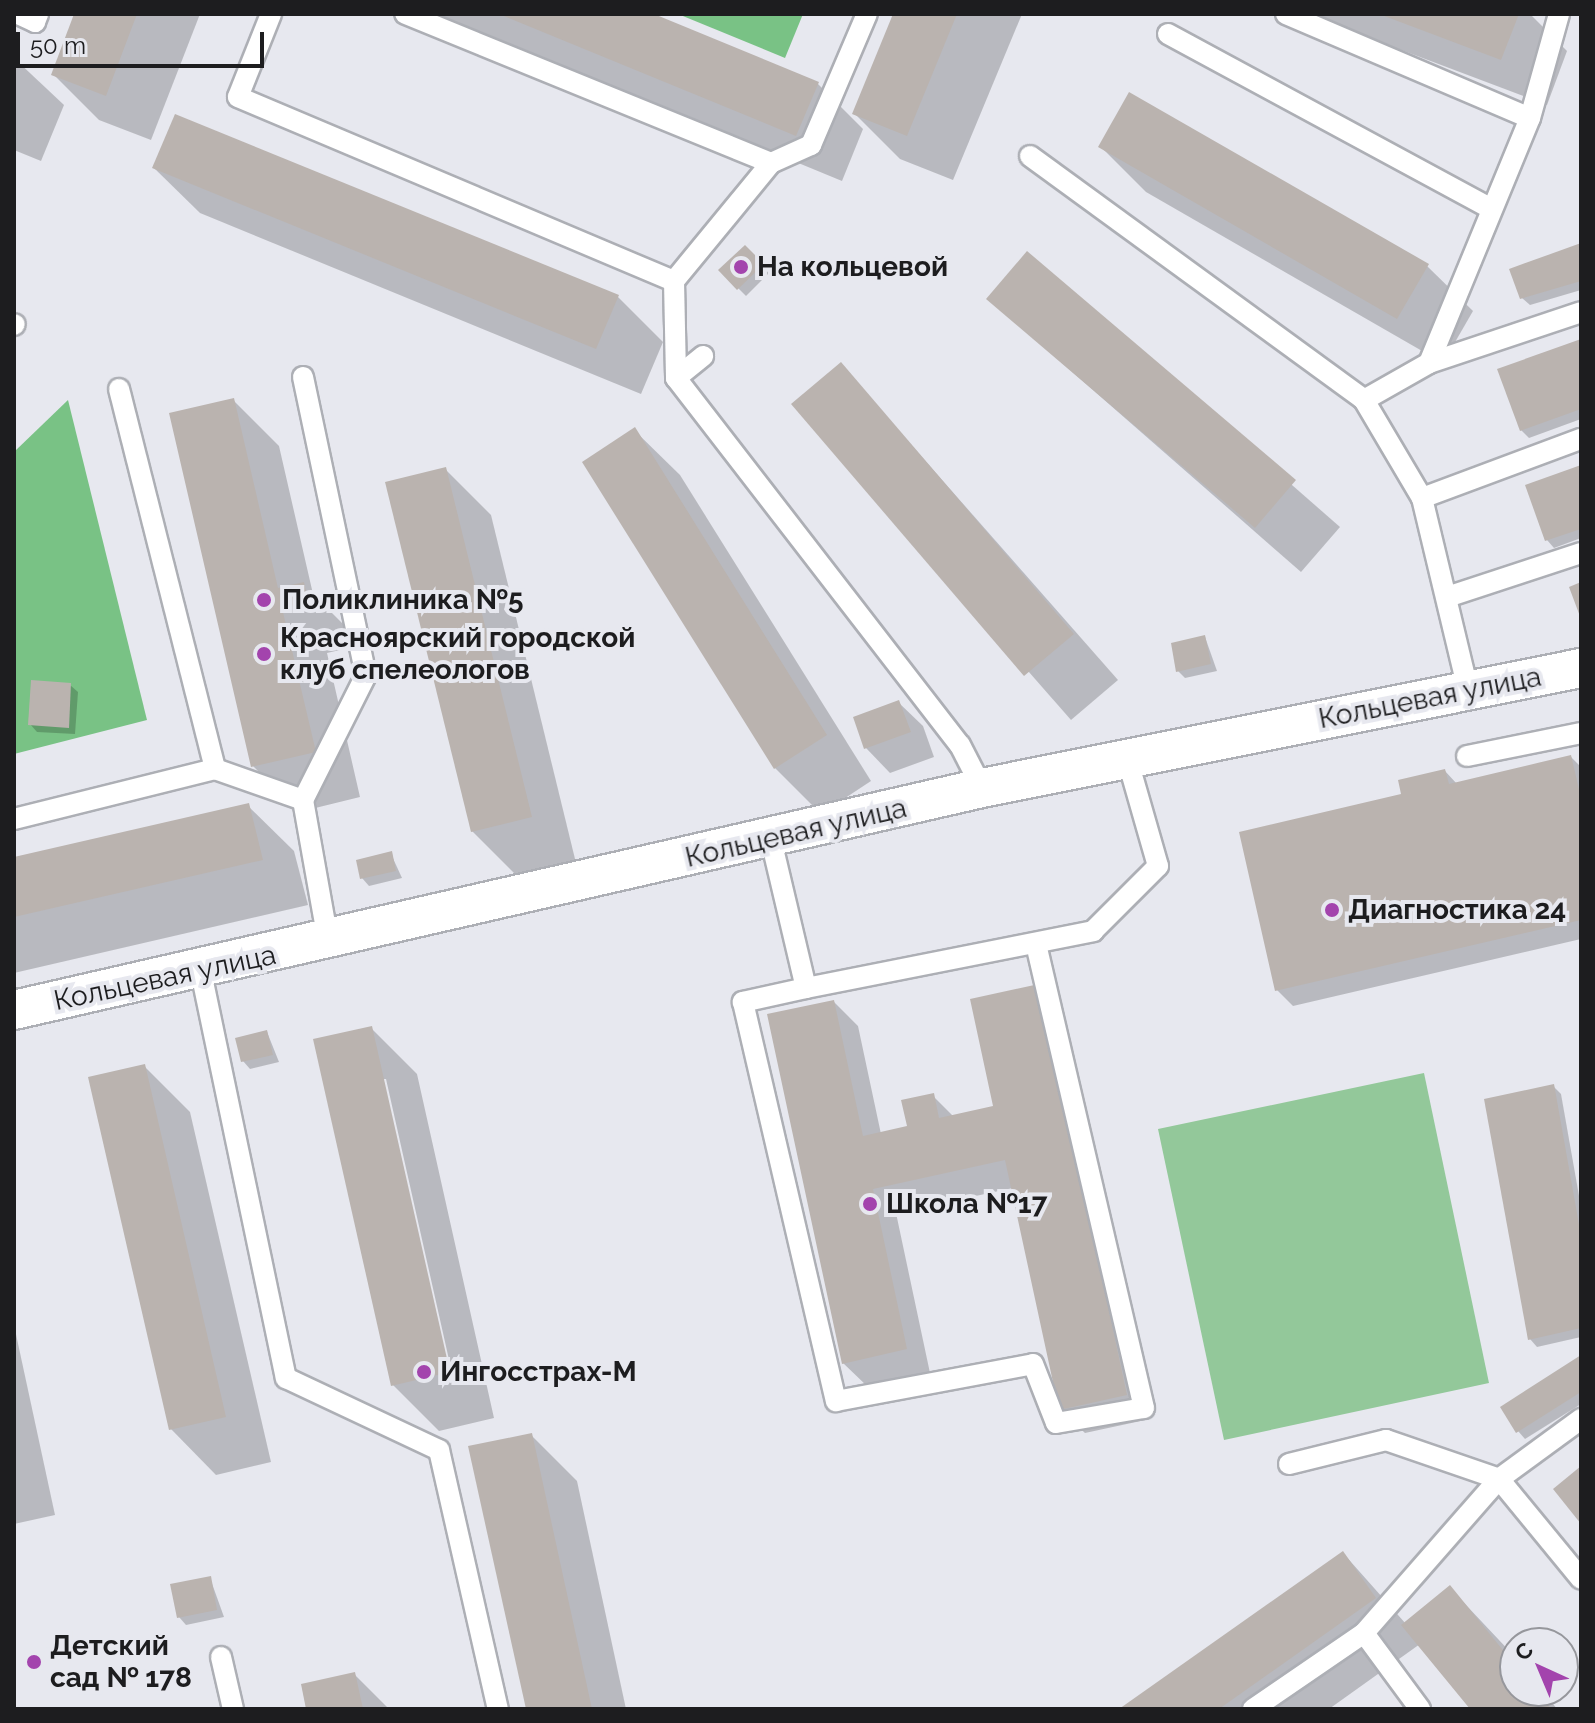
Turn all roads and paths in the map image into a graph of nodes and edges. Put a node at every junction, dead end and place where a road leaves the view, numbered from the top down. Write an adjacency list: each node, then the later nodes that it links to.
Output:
1 (18, 14): 2 (lane)
2 (38, 14)
3 (271, 14): 13 (lane)
4 (405, 14): 11 (lane)
5 (867, 14): 11 (lane)
6 (1286, 14): 9 (lane)
7 (1559, 14): 9 (lane)
8 (1168, 34): 12 (lane)
9 (1530, 118): 12 (lane)
10 (1030, 156): 20 (lane)
11 (771, 163): 13 (lane)
12 (1492, 209): 16 (lane)
13 (674, 281): 18 (lane)
14 (1581, 312): 16 (lane)
15 (703, 356): 18 (lane)
16 (1429, 363): 20 (lane)
17 (303, 377): 32 (lane)
18 (676, 378): 31 (lane)
19 (119, 389): 30 (lane)
20 (1364, 400): 22 (lane)
21 (1581, 439): 22 (lane)
22 (1422, 498): 24 (lane)
23 (1581, 553): 24 (lane)
24 (1447, 597): 26 (lane)
25 (1581, 668): 26 (street, Кольцевая улица)
26 (1468, 689): 29 (street, Кольцевая улица)
27 (1581, 733): 28 (lane)
28 (1467, 756)
29 (1127, 758): 31 (street, Кольцевая улица); 36 (lane)
30 (215, 769): 32 (lane); 33 (lane)
31 (982, 788): 34 (street, Кольцевая улица)
32 (303, 800): 35 (lane)
33 (14, 819)
34 (771, 840): 35 (street, Кольцевая улица); 38 (lane)
35 (328, 941): 37 (street, Кольцевая улица)
36 (1036, 944): 38 (lane); 38 (lane)
37 (201, 972): 39 (street, Кольцевая улица); 47 (lane)
38 (806, 988)
39 (14, 1010)
40 (1581, 1419): 42 (lane)
41 (1289, 1464): 42 (lane)
42 (1499, 1479): 43 (lane); 44 (lane)
43 (1581, 1579)
44 (1364, 1633): 48 (lane); 49 (lane)
45 (221, 1657): 46 (lane)
46 (233, 1709)
47 (498, 1709)
48 (1253, 1709)
49 (1420, 1709)

